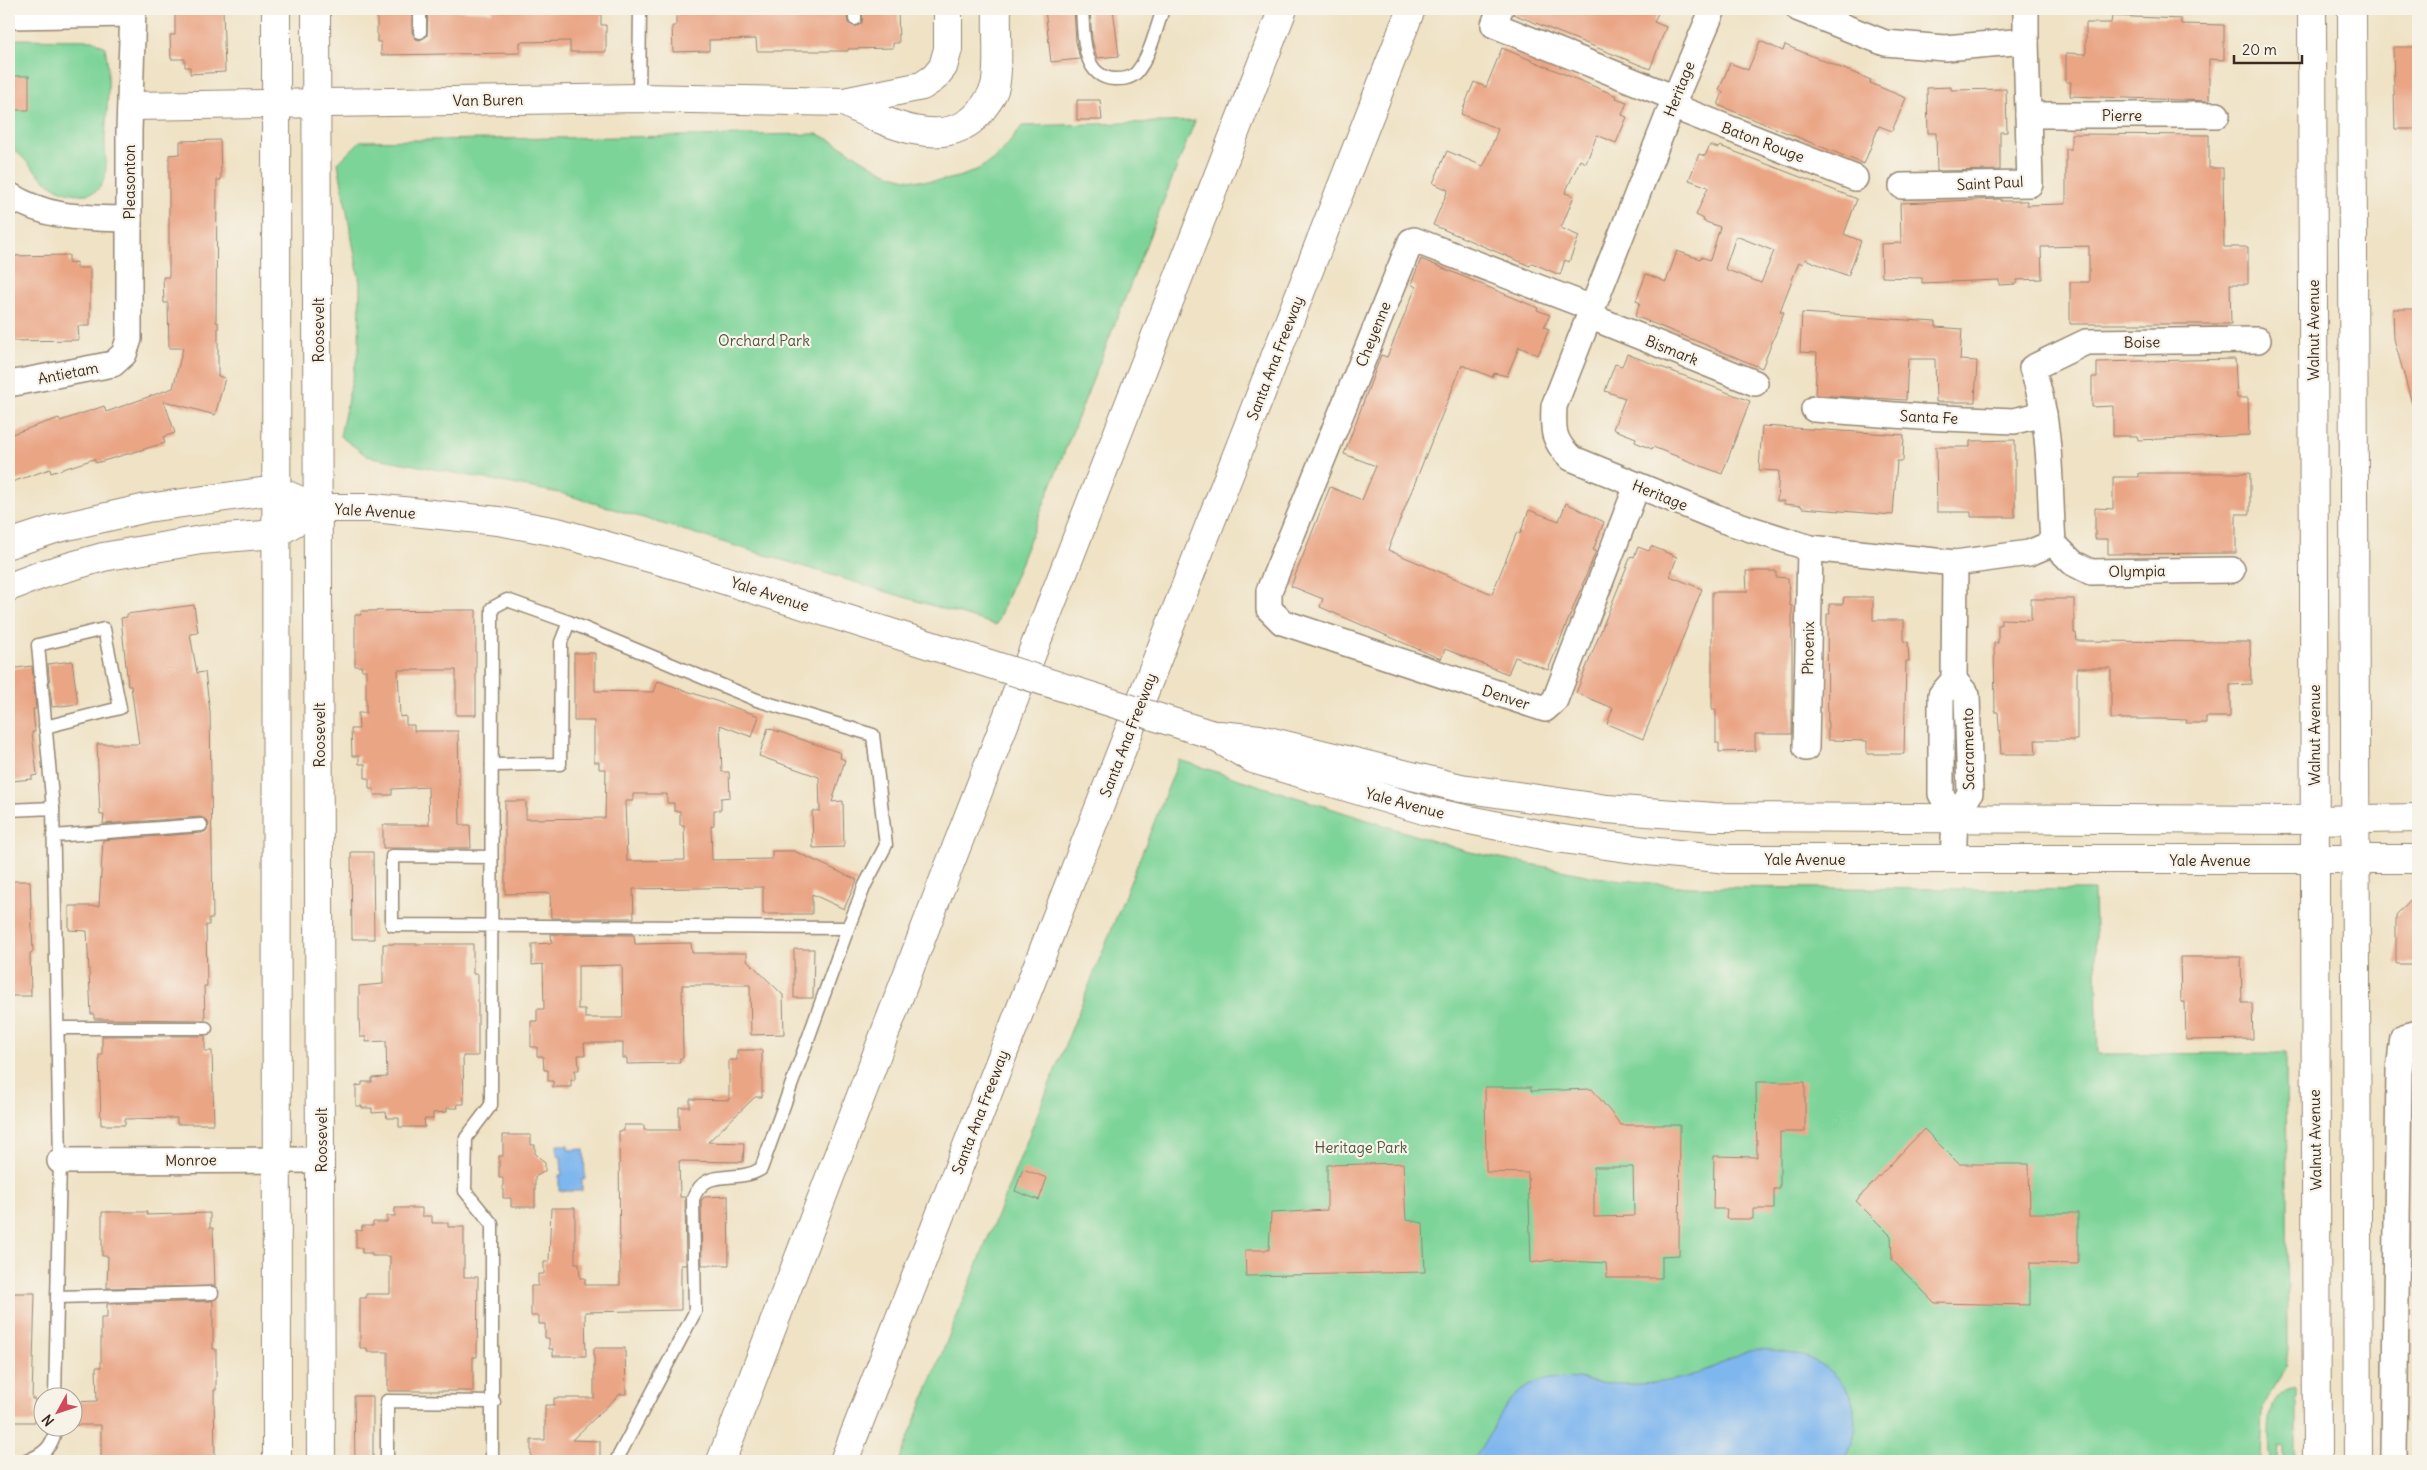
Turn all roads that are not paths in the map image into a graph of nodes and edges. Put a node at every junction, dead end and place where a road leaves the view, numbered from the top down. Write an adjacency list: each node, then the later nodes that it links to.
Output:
1 (276, 9): 25 (main road)
2 (316, 9): 22 (main road, Roosevelt)
3 (420, 9): 19 (lane)
4 (640, 9): 21 (lane)
5 (948, 9): 23 (main road)
6 (997, 9): 23 (main road)
7 (1082, 9): 8 (lane)
8 (1163, 9)
9 (1283, 9): 89 (main road)
10 (1411, 9): 90 (main road, Santa Ana Freeway)
11 (1713, 9): 24 (street, Heritage)
12 (1799, 9): 20 (street)
13 (2026, 9): 20 (street)
14 (2312, 9): 61 (main road, Walnut Avenue)
15 (2352, 9): 58 (main road)
16 (132, 12): 17 (street); 26 (street, Pleasonton)
17 (9, 16)
18 (1497, 17): 24 (street, Baton Rouge)
19 (420, 32)
20 (2026, 41): 27 (street, Saint Paul)
21 (639, 98): 22 (main road, Van Buren); 23 (main road, Van Buren)
22 (317, 102): 25 (main road, Van Buren); 42 (main road, Roosevelt)
23 (844, 102)
24 (1673, 102): 29 (street, Baton Rouge); 33 (street, Heritage)
25 (277, 103): 26 (main road, Van Buren); 41 (main road)
26 (132, 106): 32 (street, Pleasonton)
27 (2028, 115): 28 (street, Pierre); 30 (street, Saint Paul)
28 (2217, 115)
29 (1855, 178)
30 (1902, 186)
31 (9, 195): 32 (street)
32 (129, 219): 35 (street, Pleasonton)
33 (1590, 312): 37 (street, Bismark); 40 (street, Heritage); 50 (street, Cheyenne)
34 (2258, 340): 39 (street, Boise)
35 (124, 354): 36 (street, Antietam)
36 (9, 384)
37 (1755, 384)
38 (1814, 409): 39 (street, Santa Fe)
39 (2044, 414): 44 (street)
40 (1637, 486): 46 (street, Heritage); 50 (street, Denver)
41 (275, 490): 42 (main road, Yale Avenue); 43 (main road); 45 (main road)
42 (318, 508): 43 (main road, Yale Avenue); 53 (main road, Yale Avenue, bridge); 75 (main road, Roosevelt)
43 (275, 534): 49 (main road, Yale Avenue); 74 (main road)
44 (2053, 543): 47 (street, Heritage); 48 (street, Olympia)
45 (9, 544)
46 (1810, 548): 47 (street, Heritage); 54 (street, Phoenix)
47 (1955, 563): 60 (street, Sacramento)
48 (2232, 570)
49 (9, 587)
50 (1269, 609)
51 (569, 622): 55 (lane); 55 (lane); 70 (lane)
52 (46, 727): 52 (lane); 56 (lane)
53 (1210, 734): 60 (main road, Yale Avenue); 65 (main road, Yale Avenue)
54 (1806, 748)
55 (492, 765): 64 (lane)
56 (53, 808): 57 (lane); 63 (lane)
57 (9, 810)
58 (2356, 818): 59 (main road, Yale Avenue); 61 (main road, Yale Avenue); 67 (main road)
59 (2418, 818)
60 (1955, 819): 61 (main road, Yale Avenue); 65 (street, Sacramento)
61 (2313, 820): 66 (main road, Walnut Avenue)
62 (201, 825): 63 (lane)
63 (53, 836): 71 (lane)
64 (492, 857): 69 (lane); 69 (lane)
65 (1953, 860): 66 (main road, Yale Avenue)
66 (2314, 860): 67 (main road, Yale Avenue); 91 (main road, Walnut Avenue)
67 (2356, 860): 68 (main road, Yale Avenue); 92 (main road)
68 (2418, 860)
69 (492, 926): 70 (lane); 80 (lane)
70 (848, 928): 88 (lane)
71 (58, 1028): 72 (lane); 76 (lane)
72 (206, 1028)
73 (2411, 1035): 93 (street)
74 (275, 1160): 75 (street, Monroe); 76 (street, Monroe); 84 (main road)
75 (321, 1160): 85 (main road, Roosevelt)
76 (60, 1162): 78 (lane)
77 (212, 1294): 78 (lane)
78 (57, 1297): 79 (lane)
79 (56, 1388)
80 (494, 1402): 86 (lane); 87 (lane)
81 (54, 1438): 82 (lane)
82 (46, 1458): 83 (lane)
83 (26, 1461)
84 (277, 1461)
85 (321, 1461)
86 (387, 1461)
87 (492, 1461)
88 (616, 1461)
89 (721, 1461)
90 (844, 1461)
91 (2317, 1461)
92 (2358, 1461)
93 (2396, 1461)

